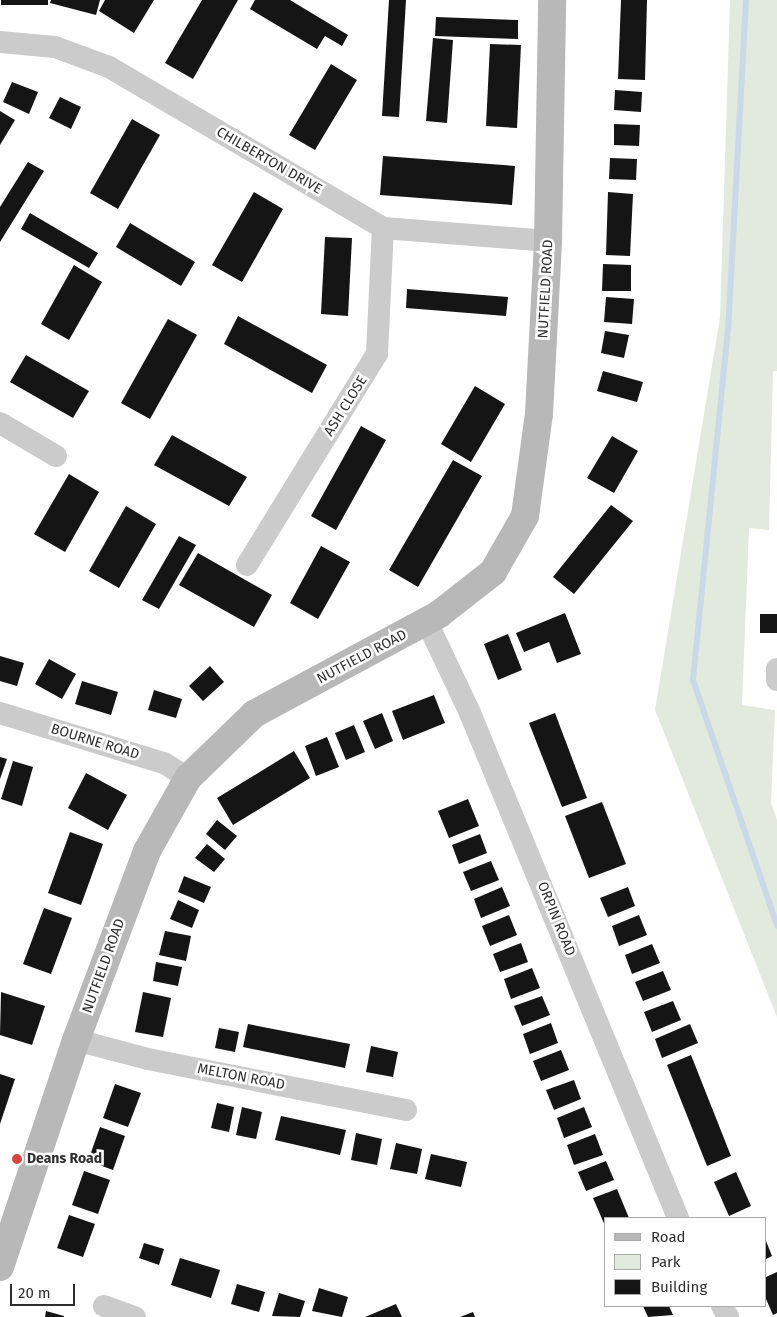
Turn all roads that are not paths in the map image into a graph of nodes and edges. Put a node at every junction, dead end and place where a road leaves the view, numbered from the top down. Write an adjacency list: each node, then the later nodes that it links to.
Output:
1 (552, 0): 4 (street, NUTFIELD ROAD)
2 (0, 42): 3 (street, CHILBERTON DRIVE)
3 (382, 228): 4 (street, CHILBERTON DRIVE); 7 (street, ASH CLOSE)
4 (548, 241): 8 (street, NUTFIELD ROAD)
5 (0, 423): 6 (street)
6 (56, 456)
7 (247, 565)
8 (427, 622): 12 (street, NUTFIELD ROAD); 15 (street, ORPIN ROAD)
9 (777, 670): 10 (street)
10 (777, 680)
11 (0, 713): 12 (street, BOURNE ROAD)
12 (188, 778): 13 (street, NUTFIELD ROAD)
13 (76, 1040): 14 (street, MELTON ROAD); 16 (street, NUTFIELD ROAD)
14 (406, 1110)
15 (678, 1217)
16 (0, 1267)
17 (104, 1306): 18 (street)
18 (135, 1317)

